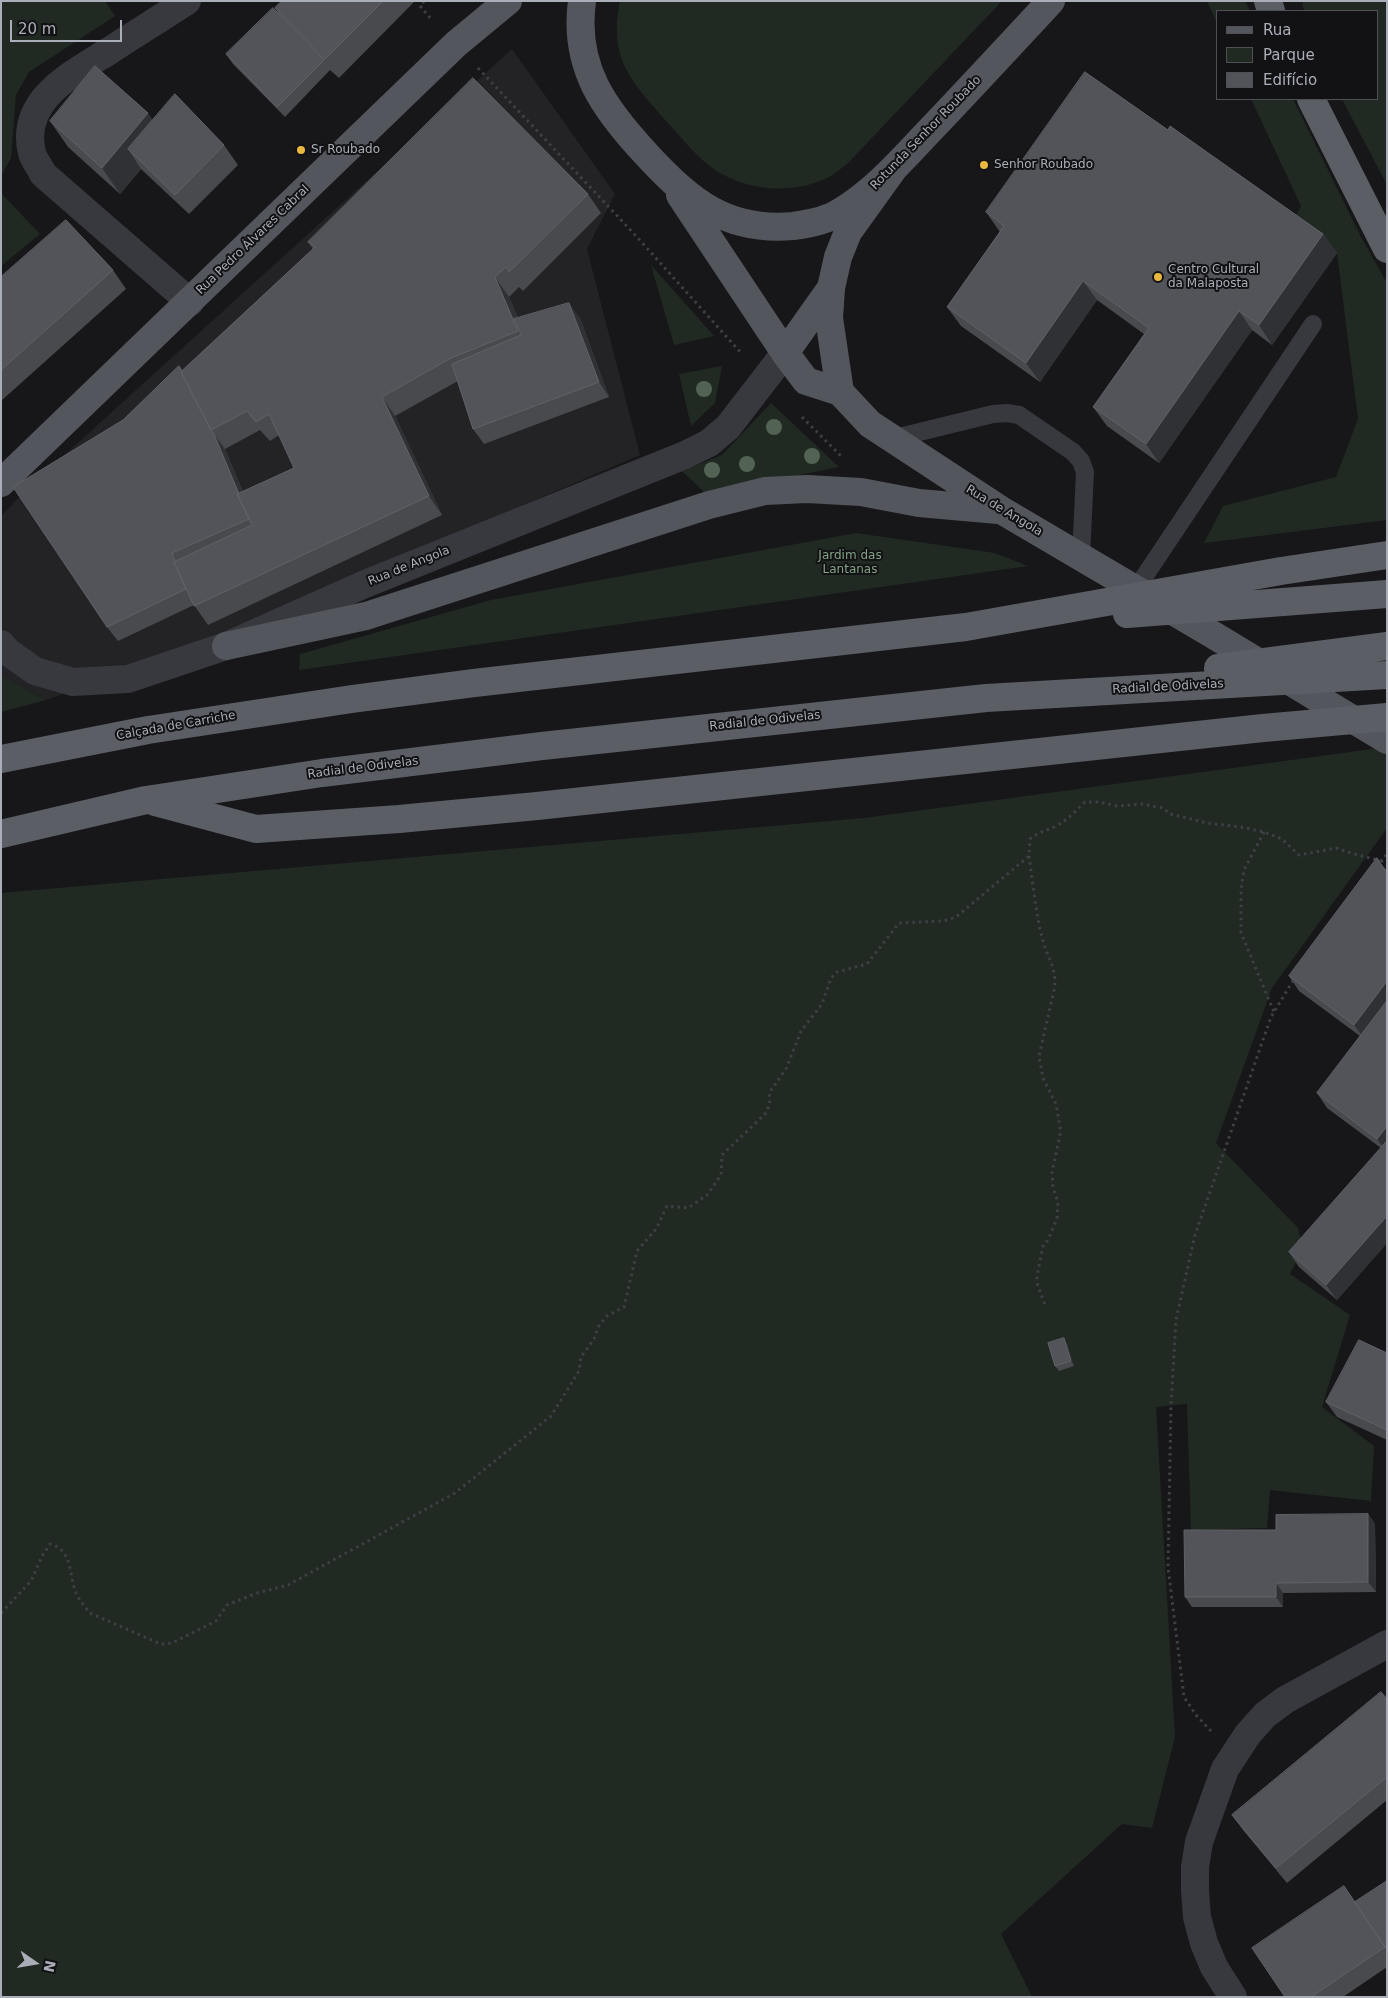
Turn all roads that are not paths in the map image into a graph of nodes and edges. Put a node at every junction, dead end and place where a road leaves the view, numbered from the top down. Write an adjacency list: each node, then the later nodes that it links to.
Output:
1 (187, 1): 10 (street)
2 (508, 1): 10 (main road, Rua Pedro Álvares Cabral)
3 (582, 1): 7 (main road, Rotunda Senhor Roubado)
4 (1051, 1): 6 (main road, Rotunda Senhor Roubado)
5 (1312, 100): 8 (highway)
6 (894, 168): 7 (main road, Rotunda Senhor Roubado); 9 (main road)
7 (673, 183): 12 (main road)
8 (1387, 249)
9 (830, 288): 12 (main road); 13 (main road)
10 (190, 302): 15 (main road, Rua Pedro Álvares Cabral)
11 (1312, 324): 19 (lane)
12 (785, 353): 13 (main road); 23 (street, Rua de Angola)
13 (840, 392): 14 (main road, Rua de Angola)
14 (892, 439): 16 (main road, Rua de Angola); 18 (lane)
15 (1, 483)
16 (1000, 510): 18 (main road, Rua de Angola); 23 (main road)
17 (1387, 555): 21 (highway)
18 (1081, 557): 19 (main road, Rua de Angola)
19 (1136, 589): 28 (main road, Rua de Angola)
20 (1387, 594): 21 (highway)
21 (1093, 611): 29 (highway, Calçada de Carriche)
22 (1, 644): 23 (street, Rua de Angola)
23 (226, 646)
24 (1384, 646): 26 (highway)
25 (1387, 675): 26 (highway, Radial de Odivelas)
26 (1196, 678): 30 (highway, Radial de Odivelas)
27 (1387, 717): 30 (highway)
28 (1387, 740)
29 (1, 759)
30 (146, 800): 31 (highway)
31 (1, 834)
32 (1387, 1644): 33 (street)
33 (1233, 1997)

